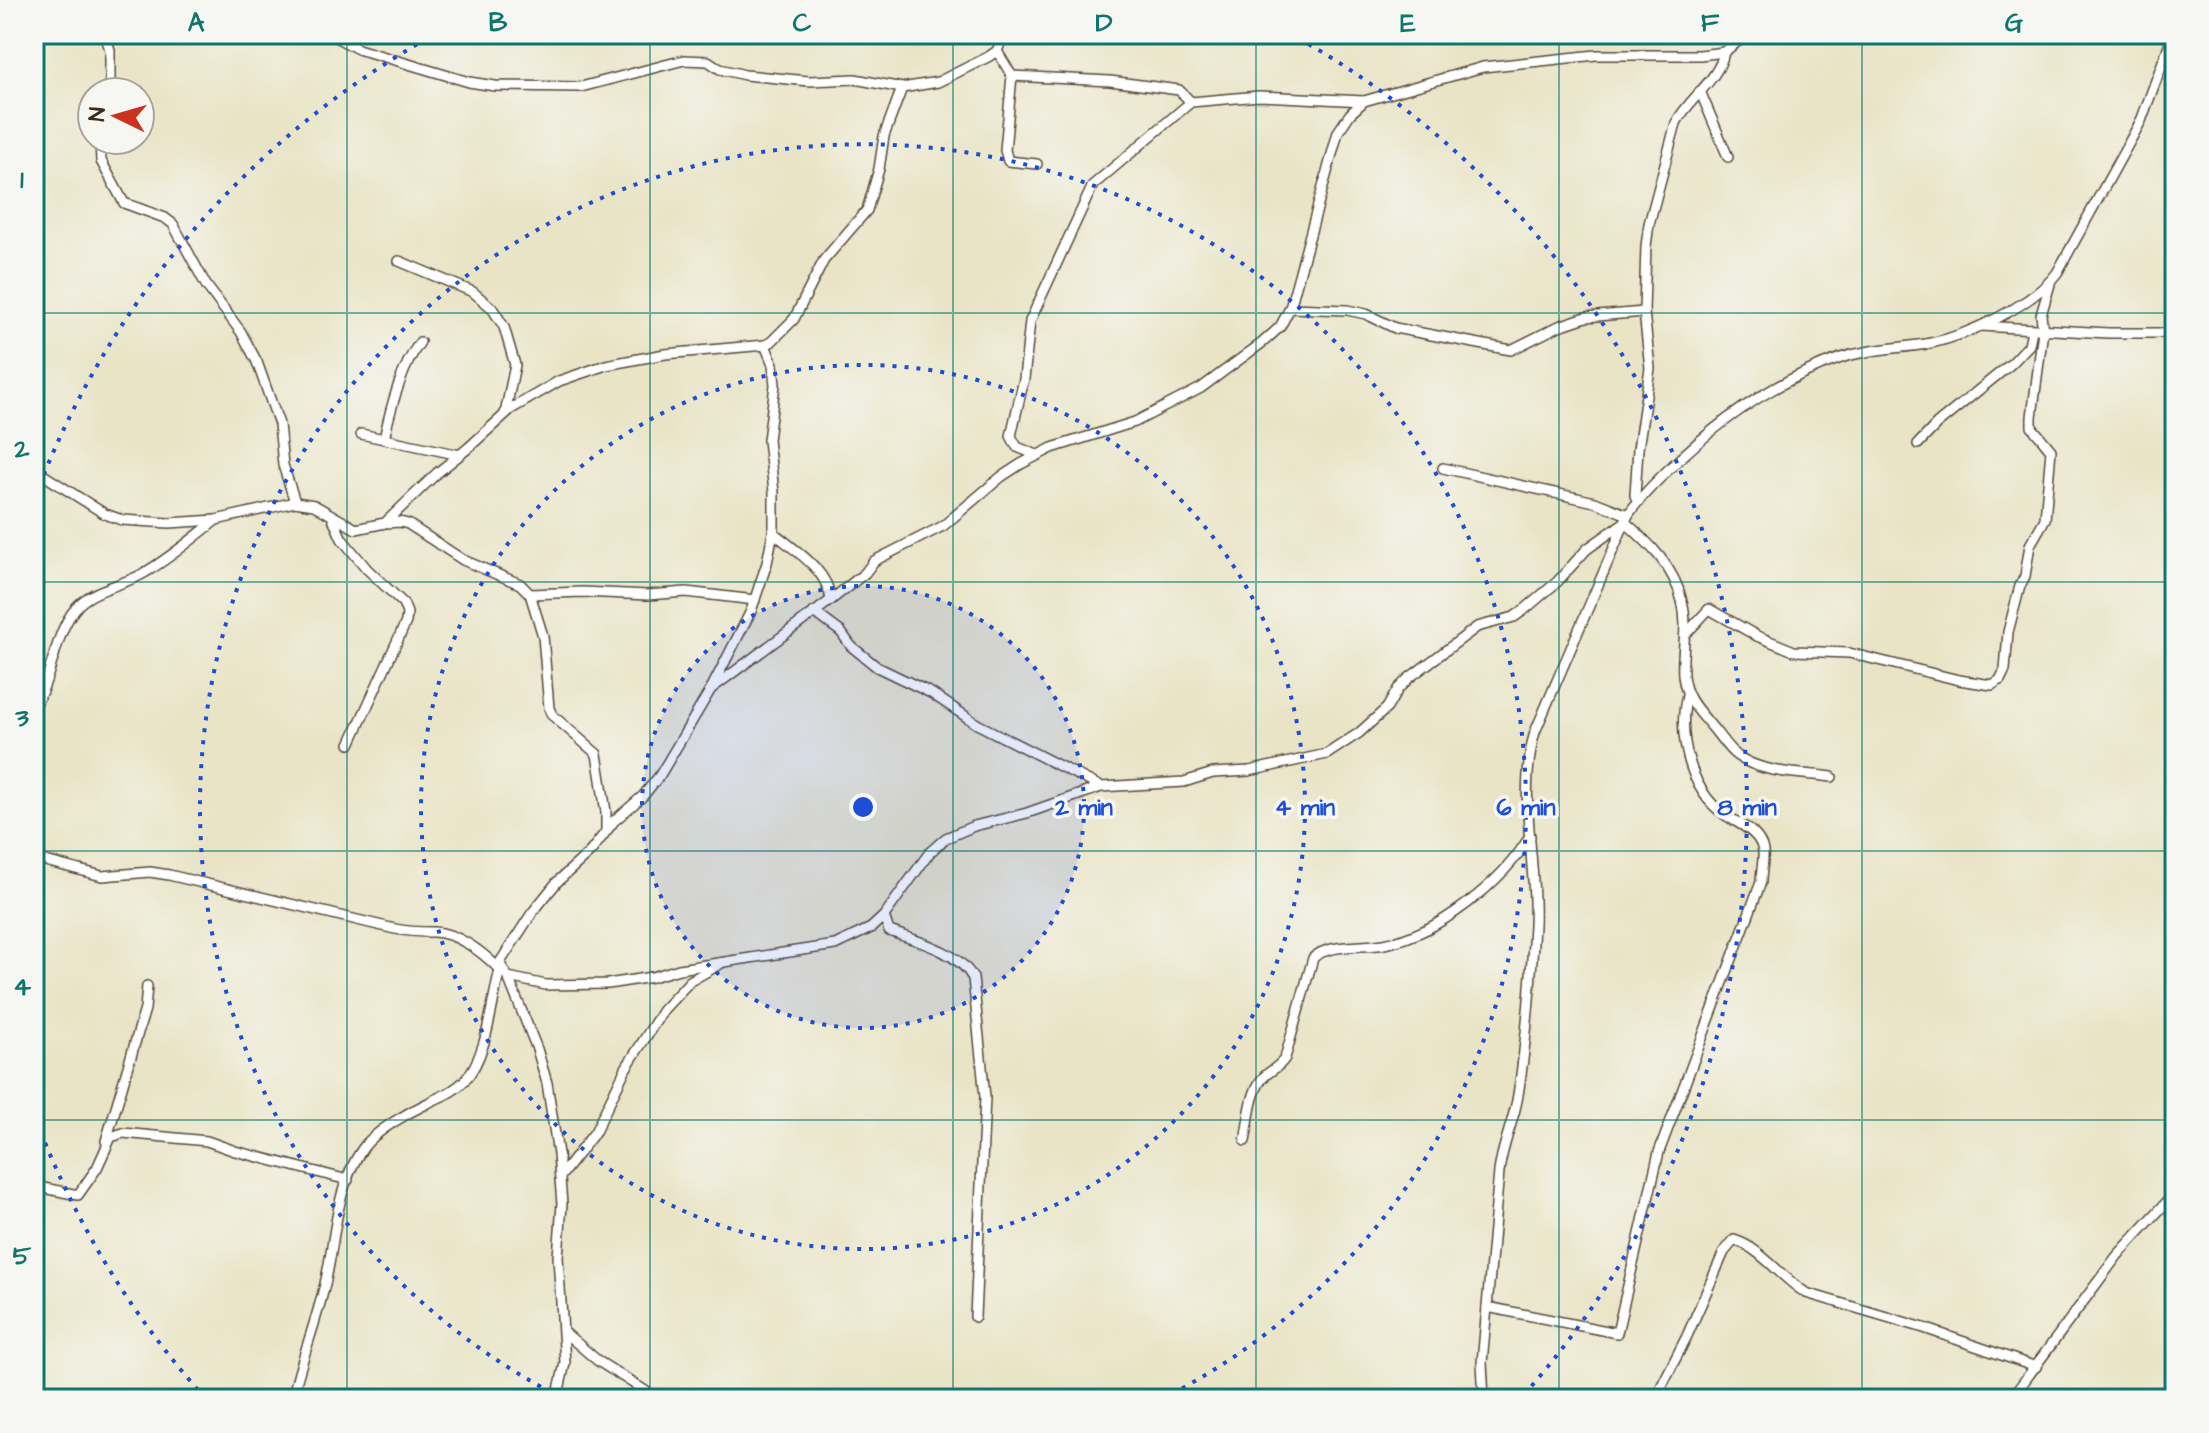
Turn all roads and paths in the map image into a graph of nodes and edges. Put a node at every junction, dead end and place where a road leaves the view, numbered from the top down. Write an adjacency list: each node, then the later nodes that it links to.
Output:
1 (105, 34): 8 (street)
2 (330, 34): 10 (street)
3 (1004, 34): 6 (street)
4 (1748, 34): 7 (street)
5 (2173, 34): 18 (street)
6 (997, 51): 9 (street); 10 (street)
7 (1724, 52): 11 (street); 12 (street)
8 (110, 76)
9 (1012, 76): 13 (street); 16 (street)
10 (902, 88): 25 (street)
11 (1700, 91): 15 (street); 20 (street)
12 (1364, 101): 13 (street); 19 (street)
13 (1191, 102): 31 (street)
14 (101, 156): 35 (street)
15 (1728, 157)
16 (1037, 164)
17 (399, 261): 26 (street)
18 (2050, 282): 21 (street); 22 (street)
19 (1290, 308): 20 (street); 31 (street)
20 (1644, 312): 34 (street)
21 (1981, 326): 22 (street); 34 (street)
22 (2038, 330): 23 (street); 29 (street); 45 (street)
23 (2175, 333)
24 (420, 342): 28 (street)
25 (765, 345): 26 (street); 40 (street)
26 (505, 414): 30 (street)
27 (361, 434): 28 (street)
28 (384, 439): 30 (street)
29 (1918, 444)
30 (460, 455): 39 (street)
31 (1037, 455): 43 (street)
32 (1443, 468): 37 (street)
33 (34, 469): 38 (street)
34 (1637, 501): 37 (street)
35 (295, 502): 36 (street); 38 (street)
36 (332, 517): 39 (street); 49 (street)
37 (1627, 519): 45 (street); 51 (street); 53 (street)
38 (216, 520): 48 (street)
39 (385, 523): 41 (street)
40 (774, 533): 42 (street); 43 (street)
41 (530, 594): 42 (street); 52 (street)
42 (755, 600): 46 (street)
43 (831, 600): 44 (street)
44 (814, 612): 46 (street); 51 (street)
45 (1685, 635): 47 (street)
46 (711, 689): 52 (street)
47 (1687, 696): 50 (street); 66 (street)
48 (34, 706)
49 (350, 744)
50 (1832, 777)
51 (1101, 787): 55 (street)
52 (606, 831): 57 (street)
53 (1530, 836): 60 (street); 66 (street)
54 (34, 858): 57 (street)
55 (884, 916): 56 (street); 67 (street)
56 (723, 962): 58 (street); 62 (street)
57 (499, 967): 58 (street); 63 (street)
58 (508, 977): 62 (street)
59 (147, 986): 61 (street)
60 (1245, 1141)
61 (104, 1149): 63 (street); 64 (street)
62 (560, 1177): 68 (street)
63 (348, 1180): 70 (street)
64 (34, 1186)
65 (2175, 1193): 69 (street)
66 (1487, 1307): 73 (street)
67 (975, 1317)
68 (564, 1332): 71 (street); 72 (street)
69 (2036, 1367): 74 (street); 75 (street)
70 (292, 1399)
71 (557, 1399)
72 (658, 1399)
73 (1484, 1399)
74 (1655, 1399)
75 (2011, 1399)

